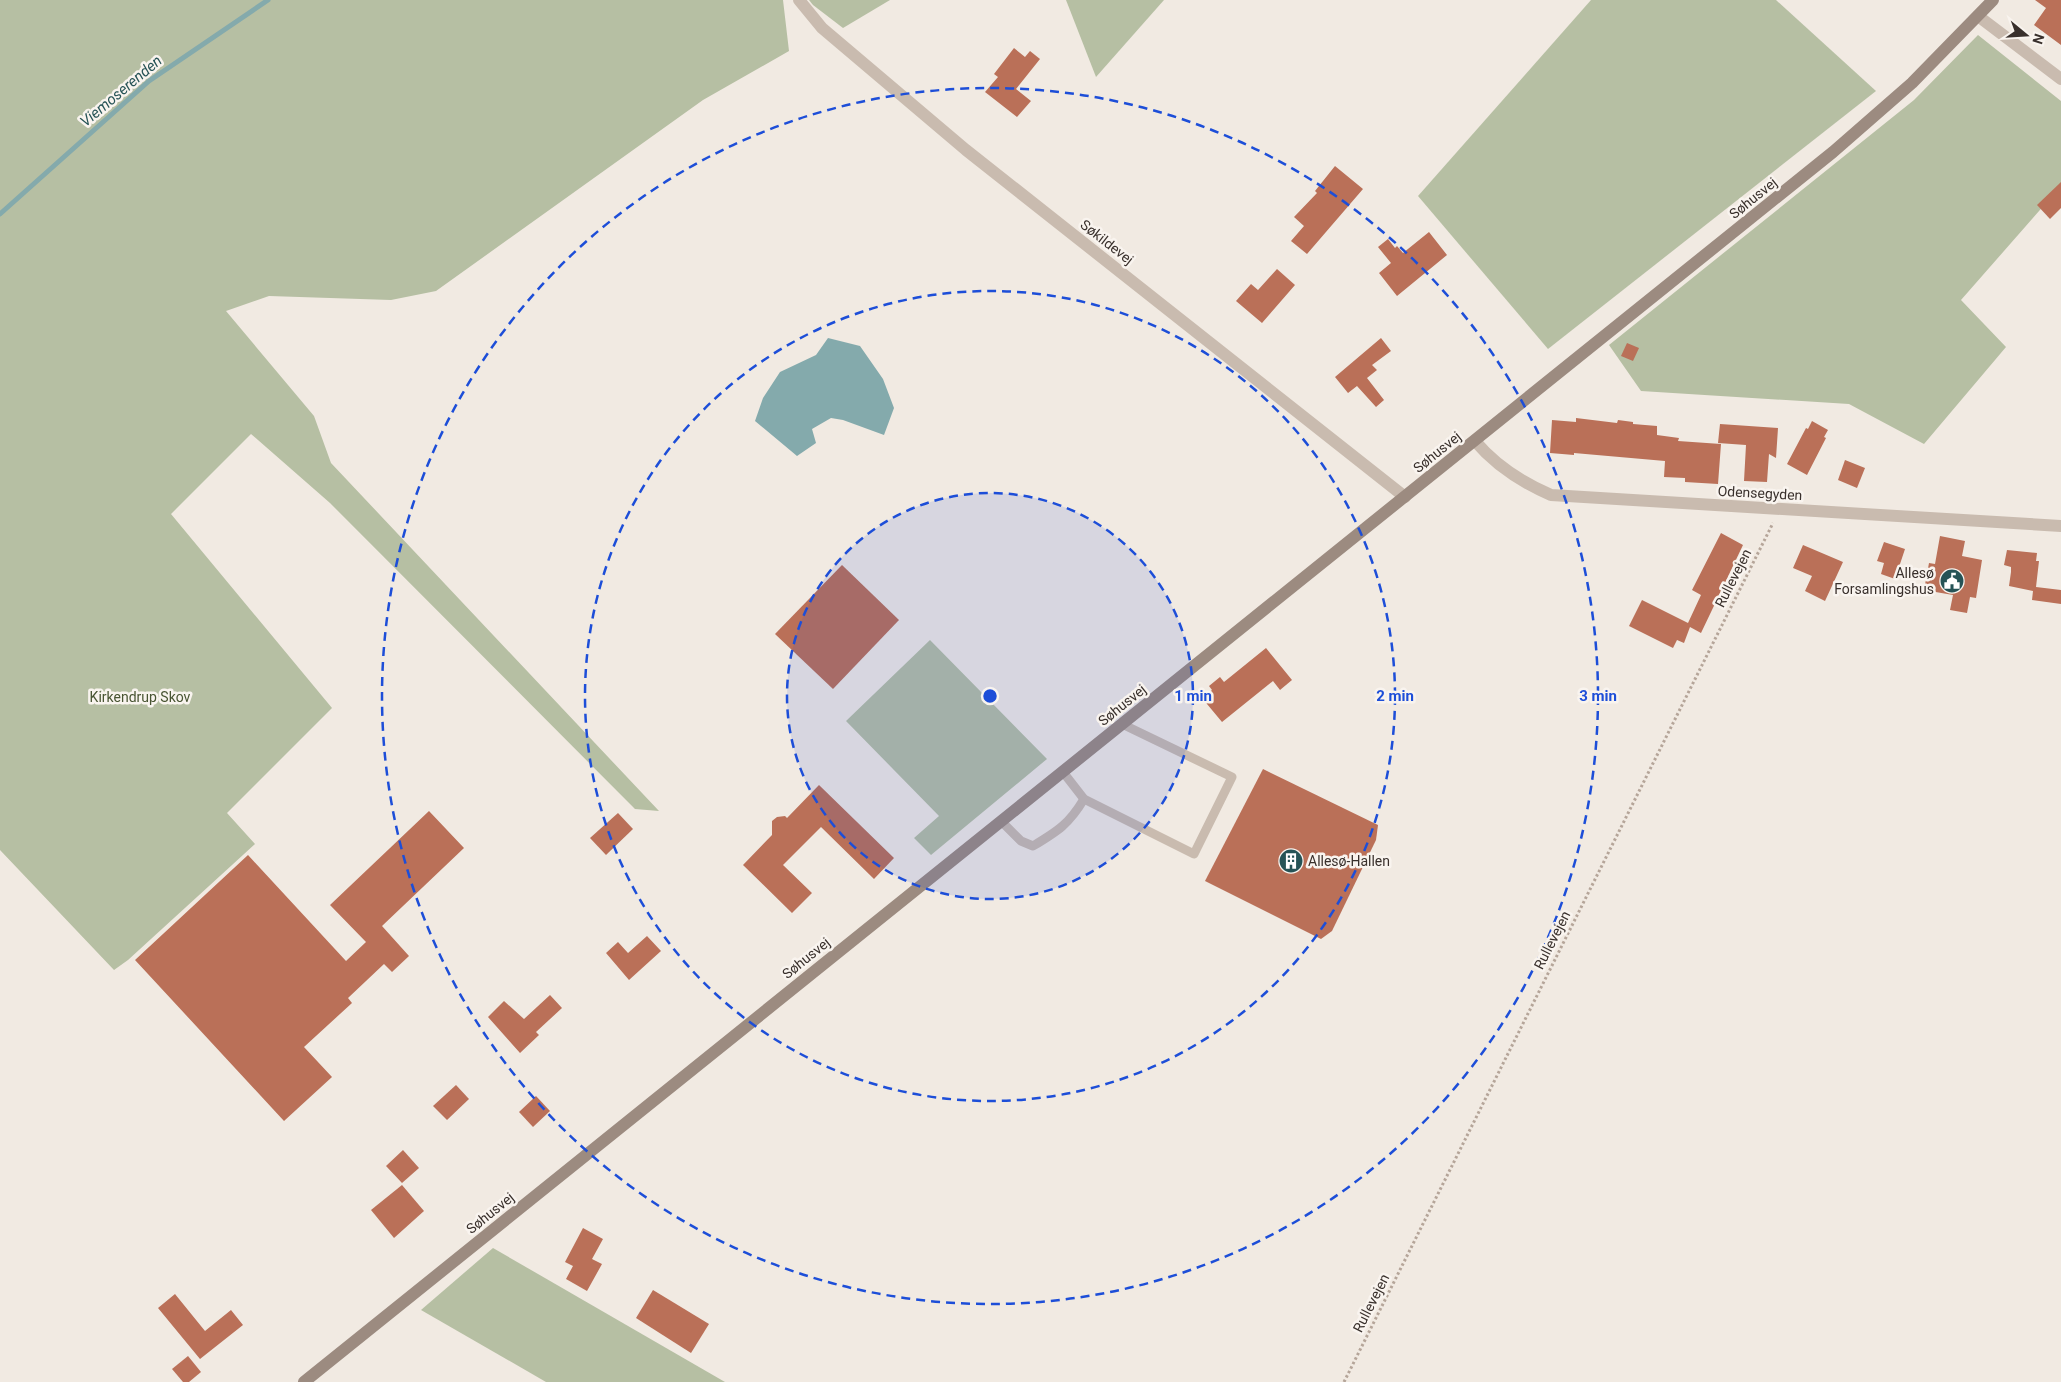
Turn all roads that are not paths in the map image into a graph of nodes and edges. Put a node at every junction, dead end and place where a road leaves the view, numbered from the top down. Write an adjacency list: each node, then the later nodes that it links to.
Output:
1 (799, 0): 6 (street, Søkildevej)
2 (1993, 0): 3 (street, Søhusvej)
3 (1978, 16): 4 (street); 5 (street, Søhusvej)
4 (2061, 79)
5 (1475, 441): 6 (street, Søhusvej); 7 (street, Odensegyden)
6 (1405, 497): 8 (street, Søhusvej)
7 (2061, 526)
8 (1122, 724): 9 (street, Søhusvej); 10 (lane)
9 (1063, 772): 10 (lane); 11 (street, Søhusvej)
10 (1084, 799): 11 (lane)
11 (1001, 821): 12 (street, Søhusvej)
12 (304, 1382)

